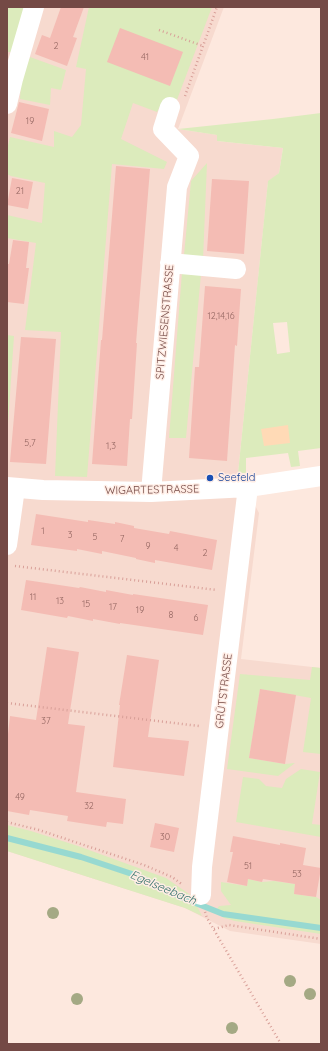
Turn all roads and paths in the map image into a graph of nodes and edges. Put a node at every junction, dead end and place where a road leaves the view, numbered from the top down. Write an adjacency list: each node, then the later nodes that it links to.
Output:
1 (34, 7): 5 (street)
2 (217, 7): 4 (path)
3 (159, 30): 4 (path)
4 (203, 46): 7 (path)
5 (10, 73): 6 (street)
6 (7, 104)
7 (176, 104): 8 (street, SPITZWIESENSTRASSE)
8 (170, 263): 9 (street); 13 (street, SPITZWIESENSTRASSE)
9 (236, 269)
10 (321, 476): 12 (street, WIGARTESTRASSE)
11 (11, 487): 13 (street, WIGARTESTRASSE); 14 (street)
12 (248, 487): 13 (street, WIGARTESTRASSE); 20 (street, GRÜTSTRASSE)
13 (151, 492)
14 (7, 545)
15 (15, 566): 16 (path)
16 (219, 591)
17 (7, 703): 18 (path)
18 (201, 727)
19 (7, 822): 20 (path)
20 (202, 896)
21 (207, 918): 22 (path)
22 (214, 929): 23 (path); 24 (path)
23 (321, 939)
24 (281, 1044)

